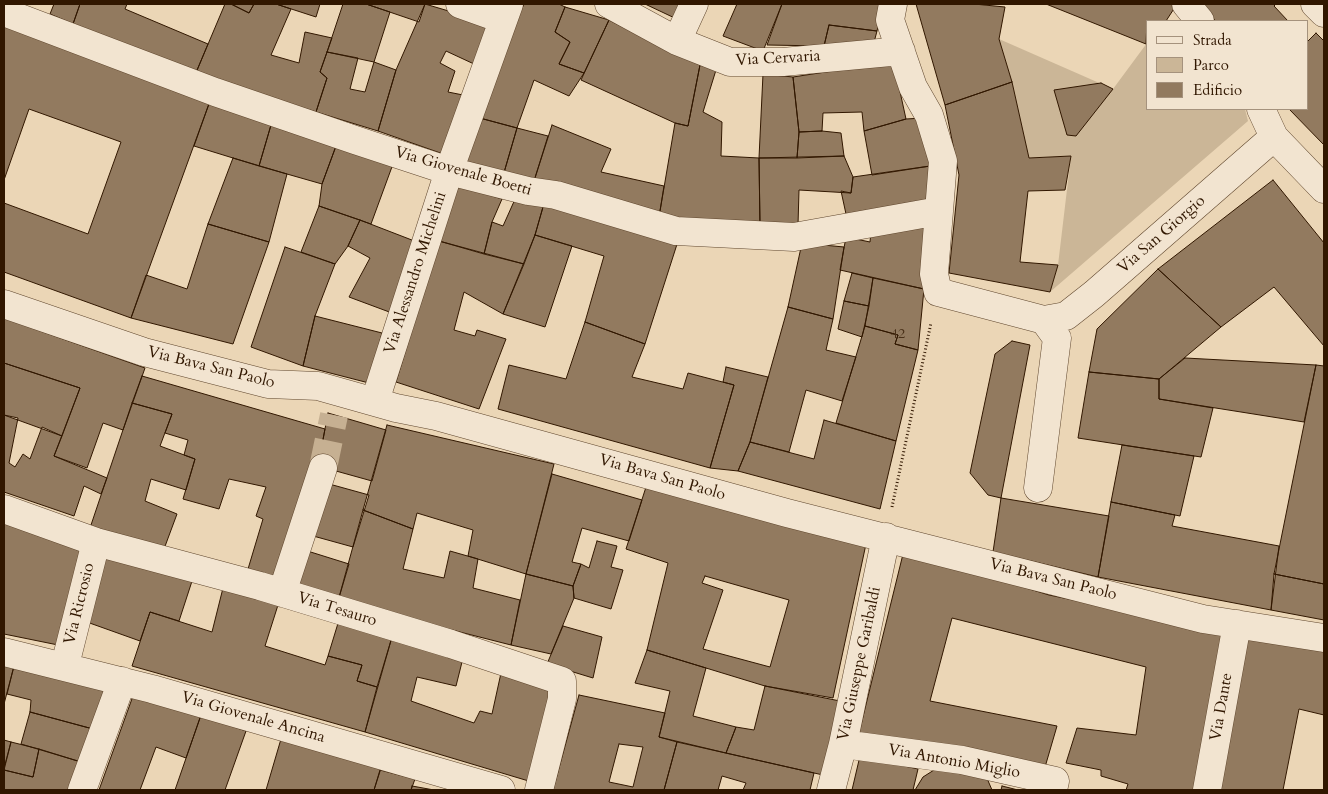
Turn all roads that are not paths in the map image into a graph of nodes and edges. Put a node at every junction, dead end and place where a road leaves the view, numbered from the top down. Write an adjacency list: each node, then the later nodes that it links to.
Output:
1 (460, 4): 8 (street)
2 (609, 4): 11 (street, Via Cervaria)
3 (694, 4): 11 (street)
4 (893, 4): 12 (street)
5 (1186, 4): 10 (street)
6 (1315, 4): 9 (street)
7 (4, 12): 15 (street, Via Giovenale Boetti)
8 (506, 12): 15 (street, Via Alessandro Michelini)
9 (1324, 13)
10 (1199, 20)
11 (677, 41): 12 (street, Via Cervaria)
12 (901, 51): 17 (street)
13 (1261, 110): 14 (street)
14 (1274, 137): 16 (street); 19 (street, Via San Giorgio)
15 (449, 171): 17 (street, Via Giovenale Boetti); 20 (street, Via Alessandro Michelini)
16 (1324, 189)
17 (939, 211): 19 (street)
18 (4, 304): 20 (street, Via Bava San Paolo)
19 (1044, 320): 22 (street)
20 (375, 401): 24 (street, Via Bava San Paolo)
21 (323, 468): 26 (street)
22 (1038, 488)
23 (4, 508): 25 (street, Via Tesauro)
24 (886, 537): 27 (street, Via Bava San Paolo); 32 (street, Via Giuseppe Garibaldi)
25 (96, 542): 26 (street, Via Tesauro); 30 (street, Via Ricrosio)
26 (282, 593): 35 (street, Via Tesauro)
27 (1237, 624): 28 (street, Via Bava San Paolo); 38 (street, Via Dante)
28 (1324, 638)
29 (4, 652): 30 (street, Via Giovenale Ancina)
30 (65, 666): 31 (street, Via Giovenale Ancina)
31 (122, 681): 33 (street); 34 (street, Via Giovenale Ancina)
32 (843, 744): 36 (street, Via Giuseppe Garibaldi); 37 (street, Via Antonio Miglio)
33 (82, 790)
34 (501, 790)
35 (539, 790)
36 (831, 790)
37 (1054, 790)
38 (1206, 790)

